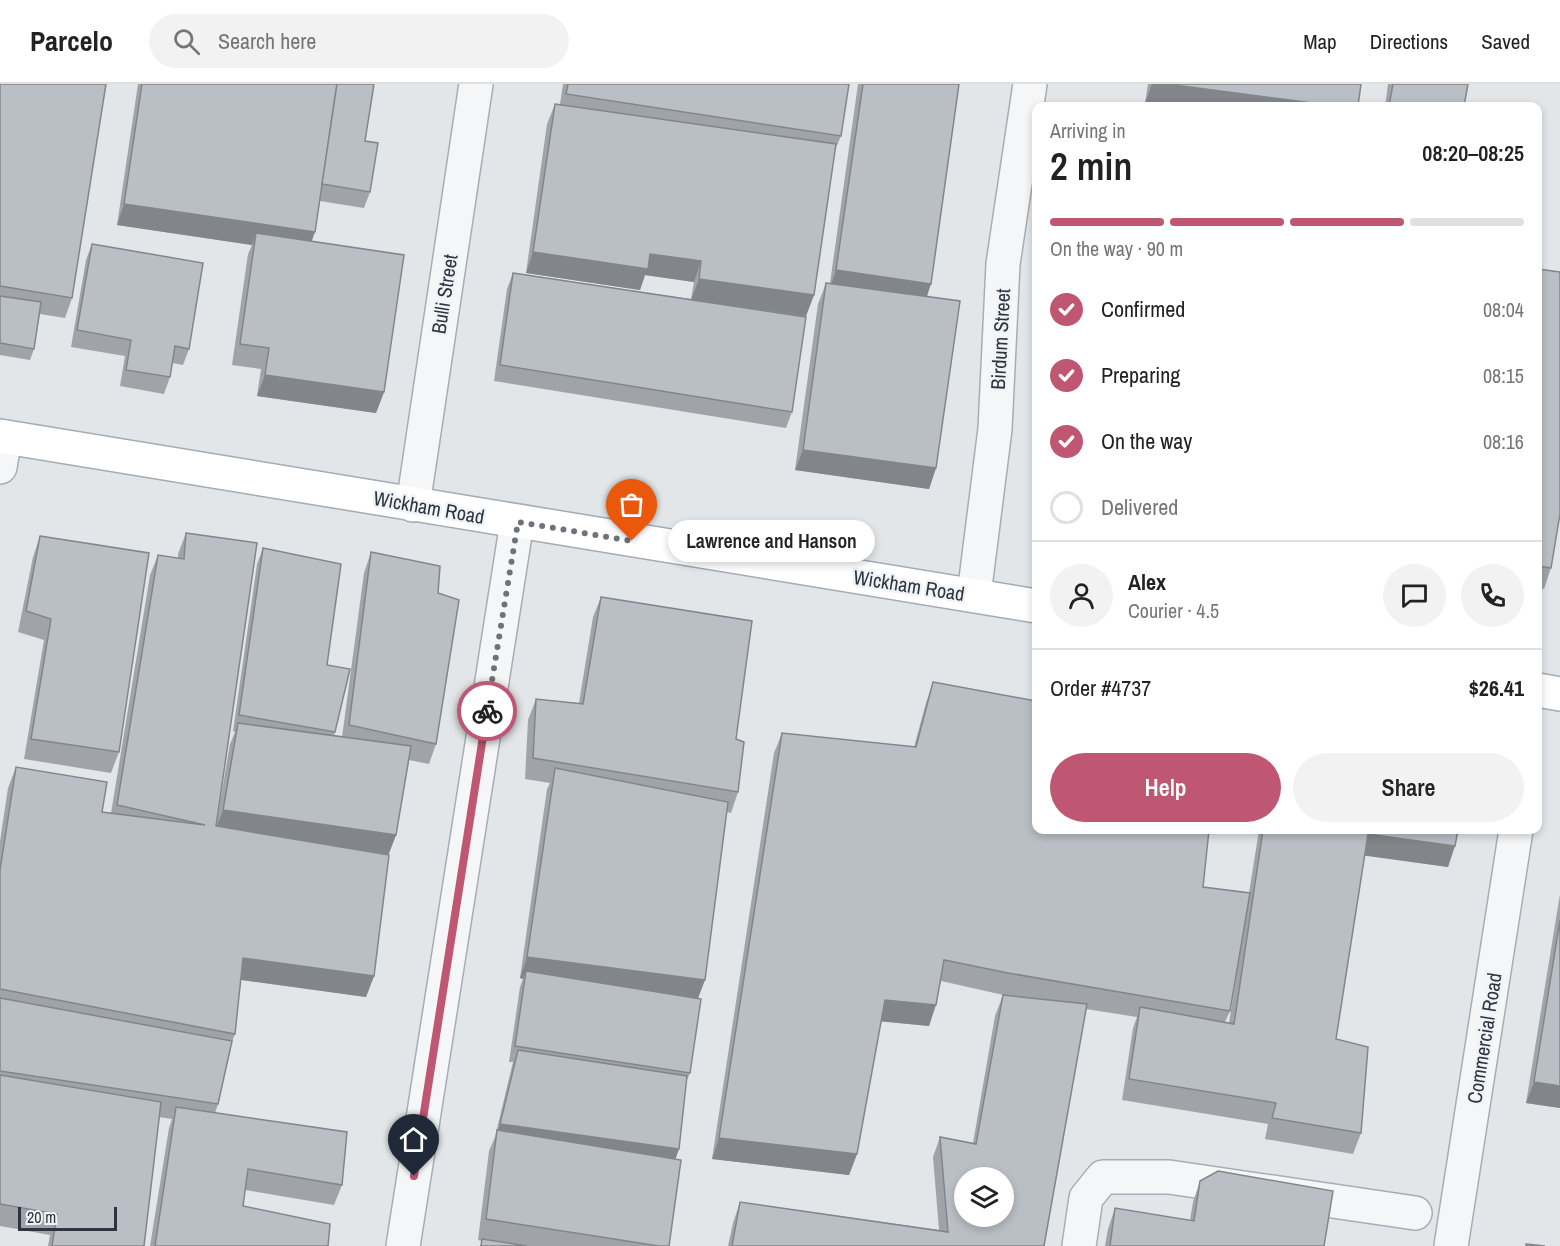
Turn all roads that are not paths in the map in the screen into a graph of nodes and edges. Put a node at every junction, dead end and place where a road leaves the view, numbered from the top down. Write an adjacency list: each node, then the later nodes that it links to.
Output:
1 (476, 84): 4 (street, Bulli Street)
2 (1030, 84): 6 (street, Birdum Street)
3 (2, 447): 4 (main road, Wickham Road)
4 (413, 505): 5 (main road, Wickham Road)
5 (518, 522): 6 (main road, Wickham Road); 12 (street)
6 (974, 595): 7 (main road, Wickham Road)
7 (1032, 605)
8 (1542, 692): 9 (main road)
9 (1560, 694)
10 (1515, 834): 14 (street, Commercial Road)
11 (1415, 1213): 13 (street)
12 (403, 1246)
13 (1079, 1246)
14 (1451, 1246)

